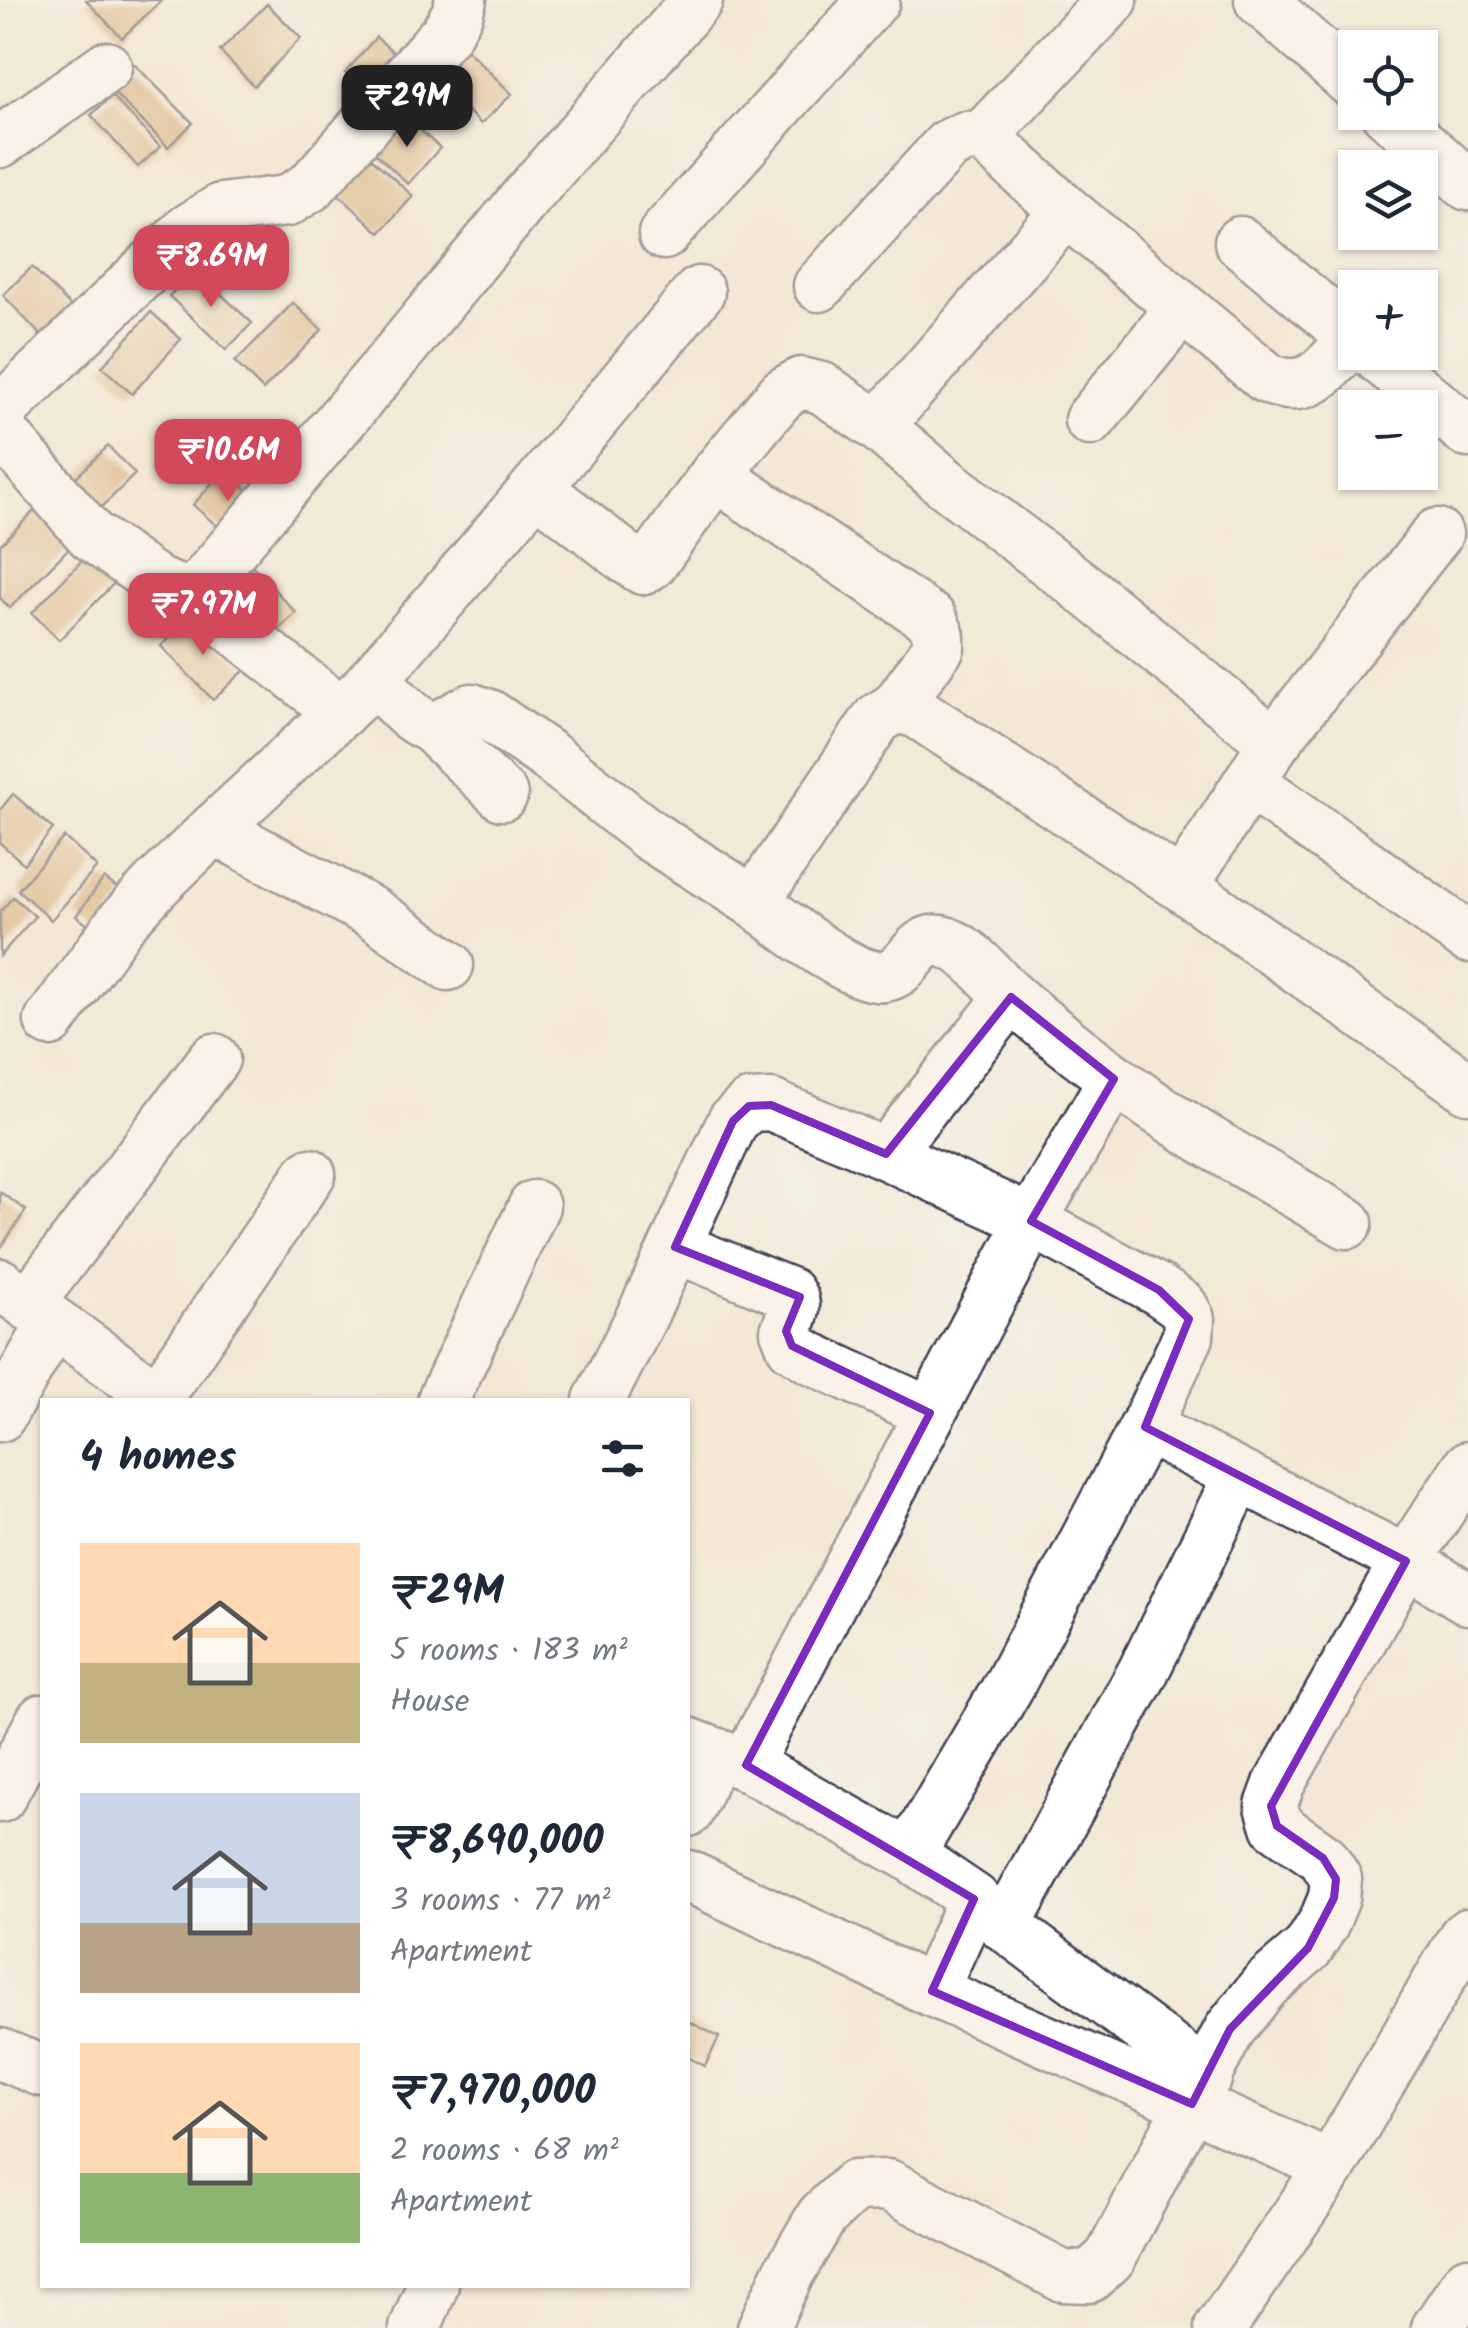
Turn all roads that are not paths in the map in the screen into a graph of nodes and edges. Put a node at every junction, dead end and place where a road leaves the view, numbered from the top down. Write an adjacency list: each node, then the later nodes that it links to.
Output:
1 (697, 0): 29 (street)
2 (874, 0): 13 (street)
3 (1112, 0): 9 (street)
4 (1260, 0): 7 (street)
5 (464, 5): 21 (street)
6 (106, 67): 10 (street)
7 (1338, 70)
8 (1406, 130): 11 (street)
9 (983, 136): 12 (street); 15 (street)
10 (0, 142)
11 (1468, 185)
12 (1066, 211): 17 (street); 23 (street)
13 (664, 234)
14 (1240, 242): 18 (street)
15 (819, 286)
16 (699, 292): 27 (street)
17 (1182, 308): 19 (street); 22 (street)
18 (1338, 324)
19 (1338, 354)
20 (1394, 370): 25 (street)
21 (0, 411)
22 (1090, 420)
23 (878, 426): 26 (street); 33 (street)
24 (0, 430): 29 (street)
25 (1468, 432)
26 (715, 476): 27 (street); 31 (street)
27 (536, 488): 30 (street)
28 (1437, 534): 33 (street)
29 (192, 596): 30 (street)
30 (358, 696): 32 (street); 35 (street)
31 (896, 706): 36 (street); 37 (street)
32 (431, 727): 34 (street); 37 (street)
33 (1262, 762): 36 (street); 38 (street)
34 (502, 795)
35 (214, 829): 39 (street); 41 (street)
36 (1182, 886): 44 (street)
37 (754, 902): 40 (street)
38 (1462, 920)
39 (448, 966)
40 (1012, 997): 43 (street); 45 (street)
41 (50, 1021)
42 (214, 1058): 51 (street)
43 (1114, 1079): 48 (street); 49 (street)
44 (1468, 1088)
45 (886, 1154): 48 (street); 50 (street)
46 (310, 1174): 52 (street)
47 (534, 1206): 53 (street)
48 (1031, 1221): 55 (street); 57 (street)
49 (1346, 1223)
50 (675, 1247): 54 (street); 55 (street)
51 (27, 1304): 52 (street); 56 (street)
52 (160, 1398)
53 (443, 1398)
54 (600, 1398)
55 (930, 1413): 63 (street)
56 (0, 1416)
57 (1144, 1427): 59 (street); 66 (street)
58 (1468, 1467): 60 (street)
59 (1239, 1476): 60 (street); 68 (street)
60 (1406, 1561): 61 (street); 73 (street)
61 (1468, 1599)
62 (40, 1724): 64 (street)
63 (716, 1753): 65 (street); 66 (street)
64 (0, 1797)
65 (690, 1807)
66 (908, 1855): 68 (street)
67 (690, 1877): 70 (street)
68 (990, 1913): 70 (street); 73 (street)
69 (1468, 1934): 74 (street)
70 (932, 1991): 73 (street)
71 (0, 2054): 72 (street)
72 (40, 2070)
73 (1199, 2090): 74 (street); 78 (street)
74 (1331, 2166): 79 (street)
75 (1468, 2282): 80 (street)
76 (432, 2288): 77 (street)
77 (415, 2328)
78 (763, 2328)
79 (1220, 2328)
80 (1437, 2328)

